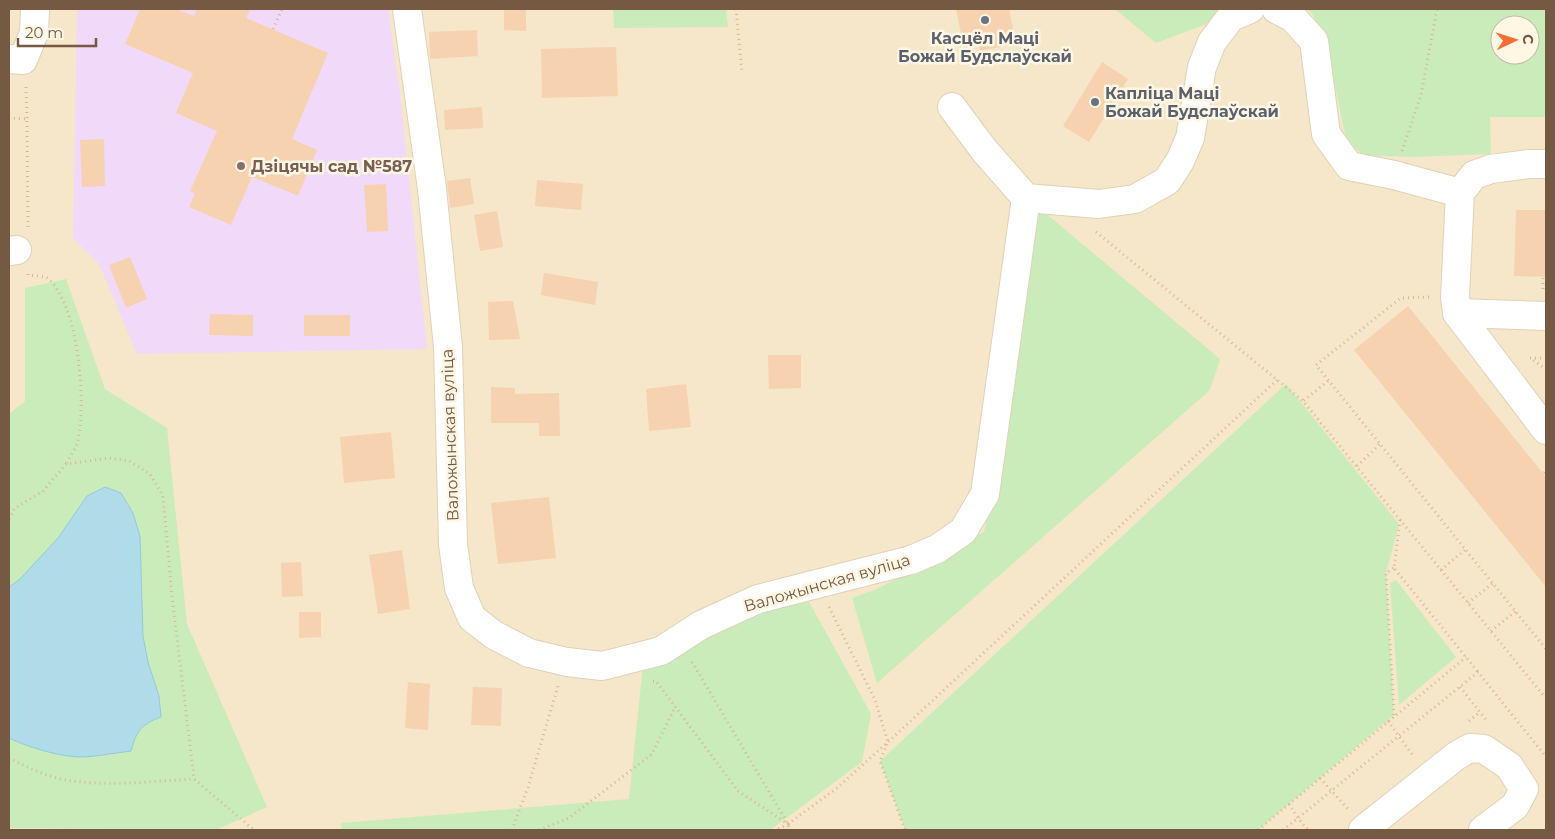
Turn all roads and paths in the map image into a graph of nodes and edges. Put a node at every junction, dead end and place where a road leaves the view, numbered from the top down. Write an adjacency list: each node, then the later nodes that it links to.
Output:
1 (35, 9): 9 (street)
2 (282, 9): 8 (path)
3 (407, 9): 47 (street, Валожынская вуліца)
4 (736, 9): 10 (path)
5 (1250, 9): 18 (street)
6 (1276, 9): 16 (street)
7 (1437, 9): 16 (path)
8 (273, 29)
9 (9, 59)
10 (742, 73)
11 (26, 82): 14 (path)
12 (952, 107): 18 (street)
13 (9, 118): 14 (path)
14 (27, 119): 20 (path)
15 (1546, 164): 17 (street)
16 (1394, 175): 17 (street)
17 (1460, 193): 21 (street)
18 (1026, 198): 40 (street, Валожынская вуліца)
19 (1091, 227): 25 (path)
20 (21, 250): 30 (path)
21 (1456, 305): 22 (street); 26 (path); 28 (street)
22 (1546, 316)
23 (1546, 358): 24 (path)
24 (1546, 369)
25 (1277, 380): 27 (path); 55 (path)
26 (1328, 380): 27 (path); 29 (path)
27 (1303, 400): 31 (path)
28 (1546, 430)
29 (1380, 444): 31 (path); 36 (path)
30 (66, 464): 32 (path); 60 (path)
31 (1356, 466): 35 (path)
32 (15, 508): 33 (path); 34 (path)
33 (9, 509)
34 (9, 518)
35 (1400, 519): 37 (path); 38 (path)
36 (1466, 549): 38 (path); 39 (path)
37 (1394, 568): 46 (path); 52 (path)
38 (1441, 570): 41 (path)
39 (1493, 583): 41 (path); 42 (path)
40 (818, 584): 44 (street, Валожынская вуліца); 55 (path)
41 (1468, 603): 43 (path)
42 (1516, 611): 43 (path); 45 (path)
43 (1491, 631): 50 (path)
44 (679, 639): 47 (street, Валожынская вуліца); 65 (path)
45 (1546, 649)
46 (1466, 657): 48 (path); 52 (path)
47 (567, 662): 67 (path)
48 (1478, 672): 54 (path); 56 (path)
49 (647, 679): 51 (path)
50 (1546, 694)
51 (675, 707): 65 (path); 68 (path)
52 (1394, 715): 53 (path)
53 (1388, 721): 54 (path); 59 (path)
54 (1399, 736): 58 (path); 61 (path)
55 (888, 742): 65 (path); 71 (path)
56 (1546, 757)
57 (9, 758): 60 (path)
58 (1419, 763)
59 (1320, 778): 61 (path); 62 (path)
60 (194, 779): 66 (path)
61 (1333, 790): 63 (path); 64 (path)
62 (1289, 804): 63 (path); 72 (path)
63 (1298, 818): 73 (path); 74 (path)
64 (1356, 820): 75 (street)
65 (788, 824): 69 (path); 70 (path)
66 (254, 830)
67 (512, 830)
68 (539, 830)
69 (776, 830)
70 (789, 830)
71 (905, 830)
72 (1258, 830)
73 (1283, 830)
74 (1308, 830)
75 (1483, 830)

